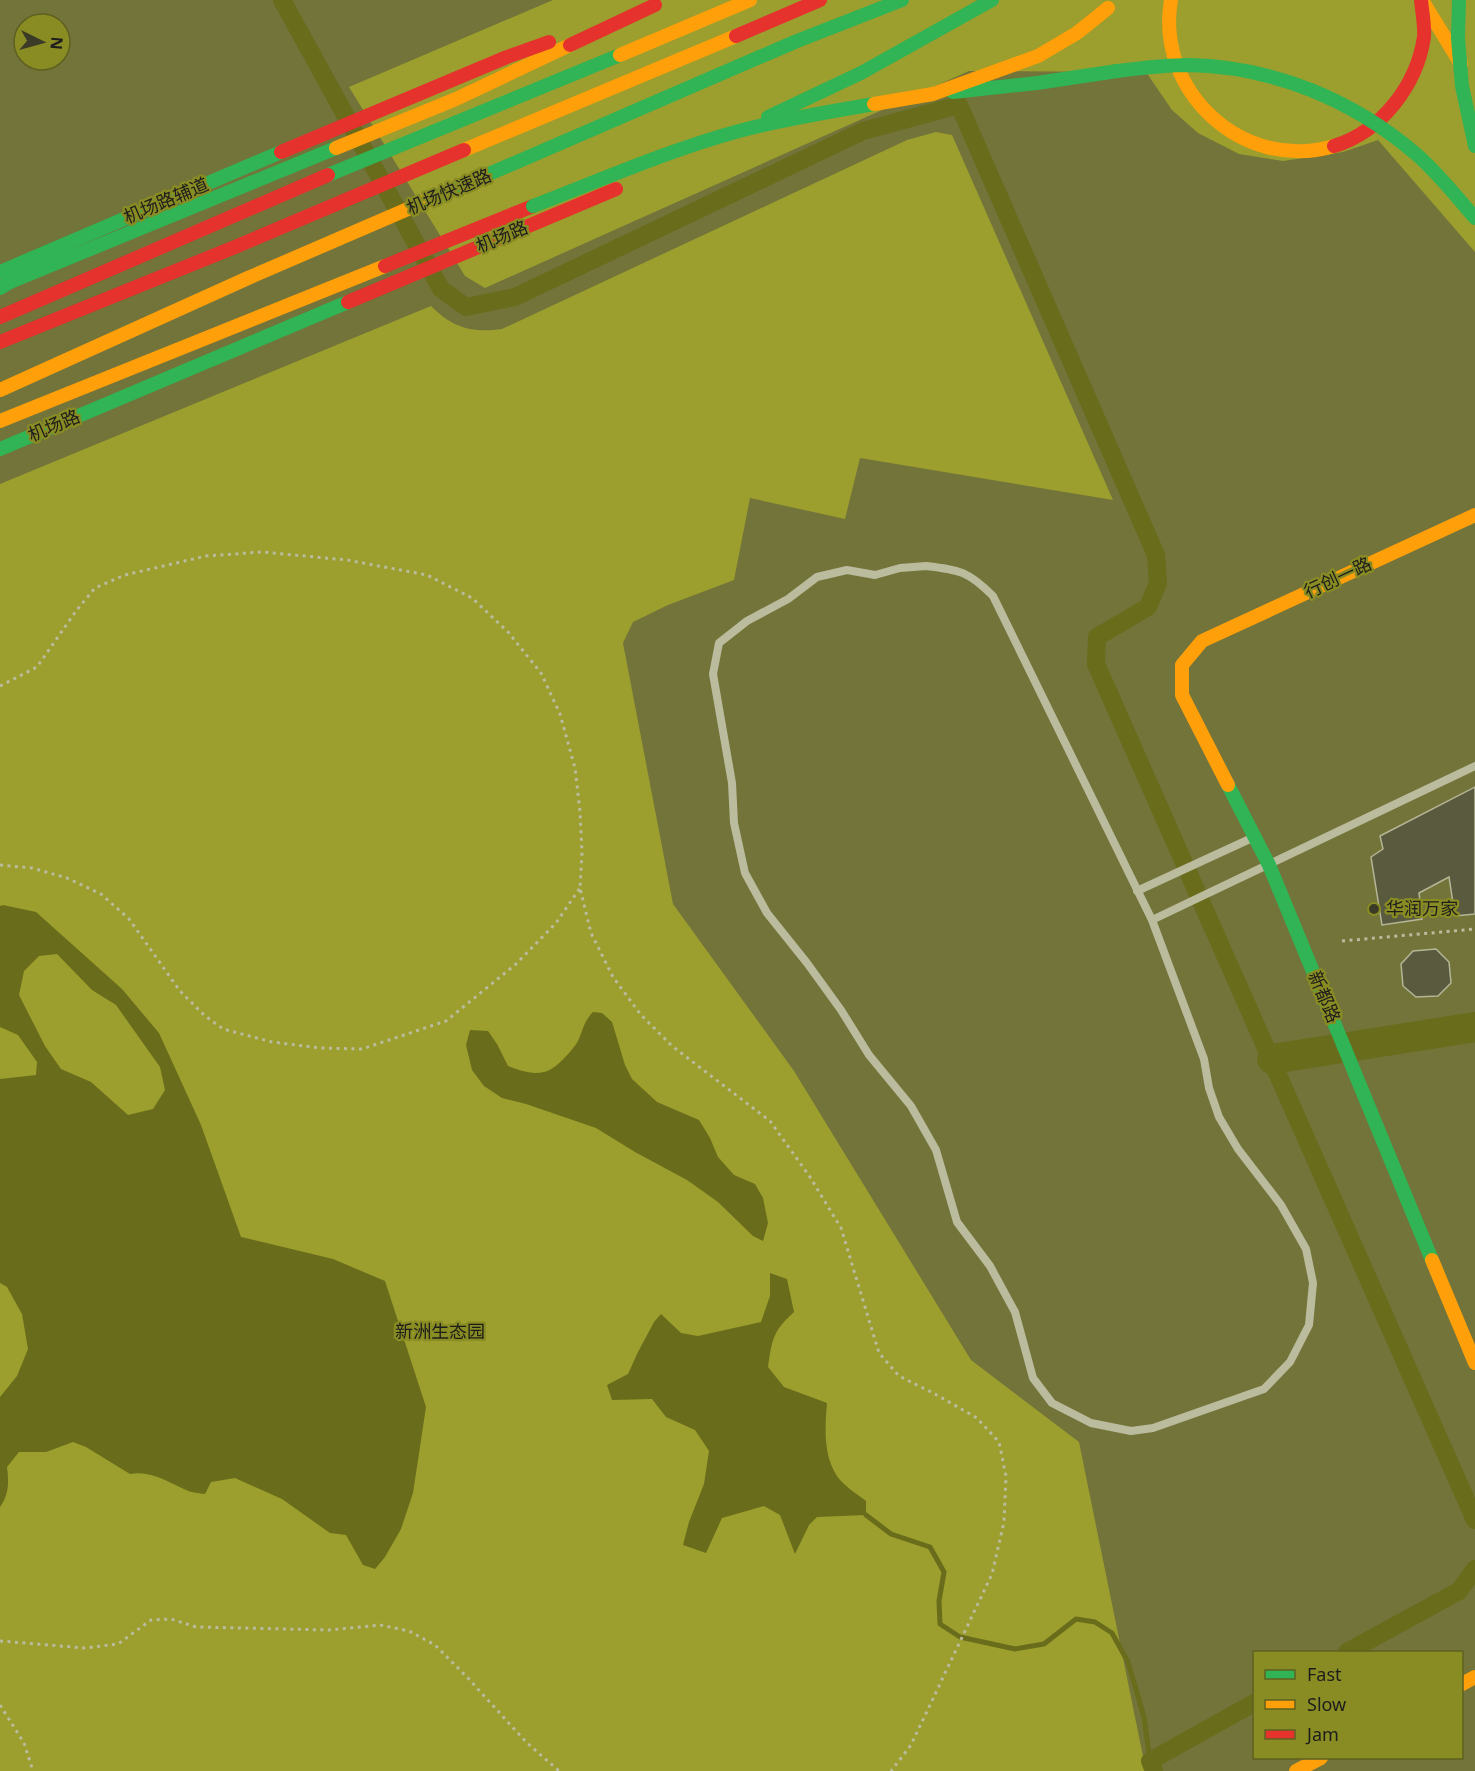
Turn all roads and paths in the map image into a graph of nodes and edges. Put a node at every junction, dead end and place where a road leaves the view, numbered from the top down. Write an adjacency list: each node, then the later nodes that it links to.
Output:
1 (750, 0): 17 (main road)
2 (820, 0): 18 (main road, 机场快速路)
3 (902, 0): 19 (main road, 机场快速路)
4 (993, 0): 21 (main road, 机场路)
5 (1116, 0): 12 (main road, bridge)
6 (1171, 0): 7 (main road, bridge)
7 (1422, 0): 11 (main road)
8 (1458, 0): 10 (main road, bridge); 13 (main road, bridge)
9 (660, 2): 15 (main road, 机场路辅道); 16 (main road)
10 (1470, 25)
11 (1475, 88)
12 (933, 94): 14 (main road, bridge); 20 (main road, bridge)
13 (1475, 146)
14 (1475, 218)
15 (0, 272)
16 (0, 288)
17 (0, 317)
18 (0, 342)
19 (0, 390)
20 (0, 421)
21 (0, 449)
22 (1475, 515): 23 (main road, 行创一路)
23 (1202, 641): 26 (main road, 新都路)
24 (0, 686): 29 (path)
25 (1475, 766): 28 (lane)
26 (1256, 836): 28 (main road, 新都路); 30 (lane)
27 (0, 865): 29 (path)
28 (1269, 865): 31 (lane); 34 (main road, 新都路)
29 (580, 888): 40 (path)
30 (1137, 891): 31 (lane); 31 (lane)
31 (1152, 920)
32 (1475, 930): 33 (path)
33 (1342, 941)
34 (1475, 1363)
35 (0, 1641): 39 (path)
36 (0, 1705): 38 (path)
37 (1320, 1759): 41 (main road)
38 (33, 1771)
39 (559, 1771)
40 (891, 1771)
41 (1296, 1771)

